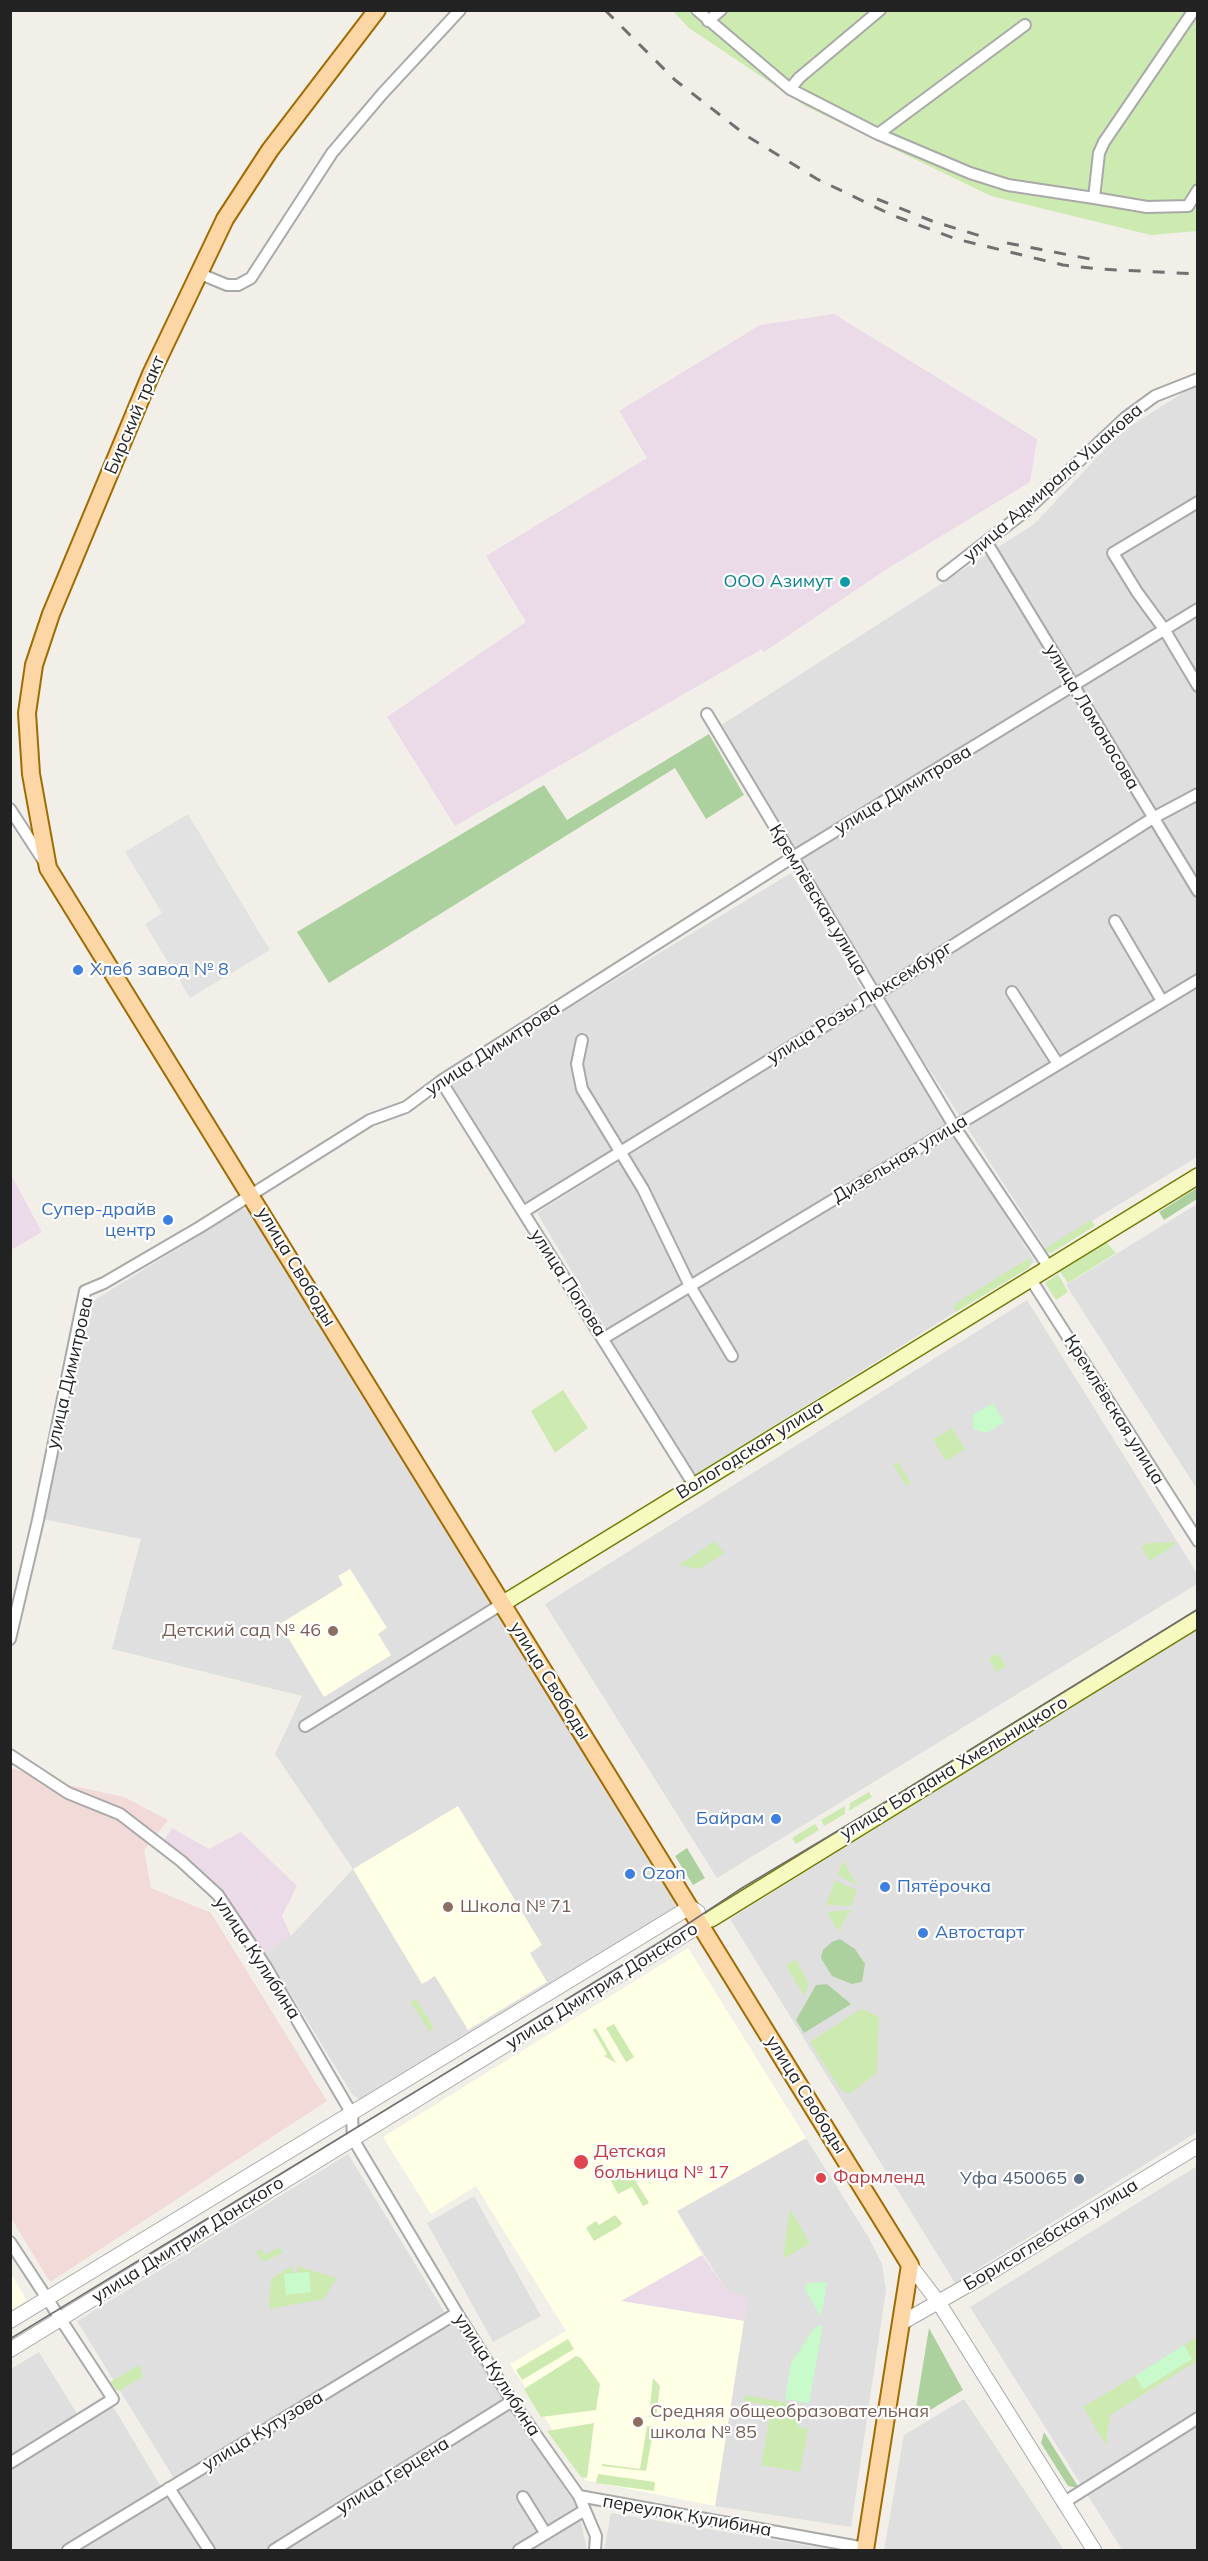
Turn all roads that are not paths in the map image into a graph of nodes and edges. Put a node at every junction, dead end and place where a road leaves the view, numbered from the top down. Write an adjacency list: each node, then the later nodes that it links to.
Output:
1 (377, 10): 13 (main road, Бирский тракт)
2 (460, 10): 13 (street)
3 (697, 10): 7 (street)
4 (721, 10): 7 (street)
5 (880, 10): 9 (street)
6 (1194, 10): 12 (street)
7 (708, 21): 9 (street)
8 (1025, 25): 10 (street)
9 (790, 89): 10 (street)
10 (878, 134): 12 (street)
11 (1197, 190): 12 (street)
12 (1094, 198)
13 (198, 273): 27 (main road, Бирский тракт)
14 (1197, 379): 16 (street, улица Адмирала Ушакова)
15 (1197, 502): 19 (street)
16 (987, 543): 17 (street, улица Адмирала Ушакова); 20 (street, улица Ломоносова)
17 (943, 575)
18 (1197, 609): 19 (street, улица Димитрова)
19 (1164, 629): 20 (street, улица Димитрова); 21 (street)
20 (1073, 686): 25 (street, улица Ломоносова); 26 (street, улица Димитрова)
21 (1197, 687)
22 (706, 714): 26 (street, Кремлёвская улица)
23 (1197, 794): 25 (street, улица Розы Люксембург)
24 (10, 809): 27 (street, улица Свободы)
25 (1153, 818): 28 (street, улица Ломоносова); 32 (street, улица Розы Люксембург)
26 (793, 857): 32 (street, Кремлёвская улица); 36 (street, улица Димитрова)
27 (48, 868): 40 (main road, улица Свободы)
28 (1197, 891)
29 (1115, 921): 33 (street)
30 (1197, 980): 33 (street, Дизельная улица)
31 (1012, 992): 35 (street)
32 (875, 995): 37 (street, Кремлёвская улица); 38 (street, улица Розы Люксембург)
33 (1162, 1001): 35 (street, Дизельная улица)
34 (582, 1040): 38 (street)
35 (1058, 1064): 37 (street, Дизельная улица)
36 (441, 1081): 40 (street, улица Димитрова); 41 (street, улица Попова)
37 (954, 1126): 42 (street, Кремлёвская улица); 44 (street, Дизельная улица)
38 (620, 1152): 41 (street, улица Розы Люксембург); 44 (street)
39 (1197, 1176): 42 (main road, Вологодская улица)
40 (252, 1196): 49 (main road, улица Свободы); 51 (street, улица Димитрова)
41 (523, 1212): 45 (street, улица Попова)
42 (1048, 1266): 43 (main road, Вологодская улица)
43 (1030, 1278): 47 (main road, Вологодская улица); 48 (street, Кремлёвская улица)
44 (690, 1286): 45 (street, Дизельная улица); 46 (street)
45 (604, 1338): 47 (street, улица Попова)
46 (732, 1356)
47 (694, 1485): 49 (main road, Вологодская улица)
48 (1197, 1541)
49 (502, 1604): 52 (street, Вологодская улица); 54 (main road, улица Свободы)
50 (1197, 1619): 55 (main road, улица Богдана Хмельницкого)
51 (10, 1639)
52 (305, 1726)
53 (10, 1755): 56 (street, улица Кулибина)
54 (690, 1908): 55 (main road, улица Свободы); 56 (street, улица Дмитрия Донского)
55 (706, 1922): 57 (street, улица Дмитрия Донского); 60 (main road, улица Свободы)
56 (352, 2114): 57 (street); 61 (street, улица Дмитрия Донского)
57 (353, 2139): 63 (street, улица Кулибина); 64 (street, улица Дмитрия Донского)
58 (1197, 2146): 62 (street, Борисоглебская улица)
59 (10, 2242): 61 (street)
60 (910, 2265): 62 (street, улица Свободы); 66 (main road)
61 (47, 2299): 64 (street); 65 (street, улица Дмитрия Донского)
62 (939, 2303): 66 (street, Борисоглебская улица); 74 (street, улица Свободы)
63 (457, 2313): 68 (street, улица Кулибина); 71 (street, улица Кутузова)
64 (62, 2318): 67 (street, улица Дмитрия Донского); 70 (street)
65 (10, 2321)
66 (903, 2322): 77 (main road)
67 (10, 2350)
68 (512, 2401): 72 (street, улица Кулибина); 80 (street, улица Герцена)
69 (1197, 2418): 74 (street)
70 (10, 2463)
71 (169, 2488): 78 (street, улица Кутузова); 79 (street)
72 (579, 2496): 75 (street, улица Кулибина); 77 (street, переулок Кулибина)
73 (523, 2497): 76 (street)
74 (1063, 2503): 84 (street, улица Свободы)
75 (585, 2510): 76 (street); 83 (street, улица Кулибина)
76 (544, 2536): 81 (street); 82 (street)
77 (865, 2549)
78 (68, 2550)
79 (209, 2550)
80 (274, 2550)
81 (519, 2550)
82 (539, 2550)
83 (595, 2550)
84 (1094, 2550)

